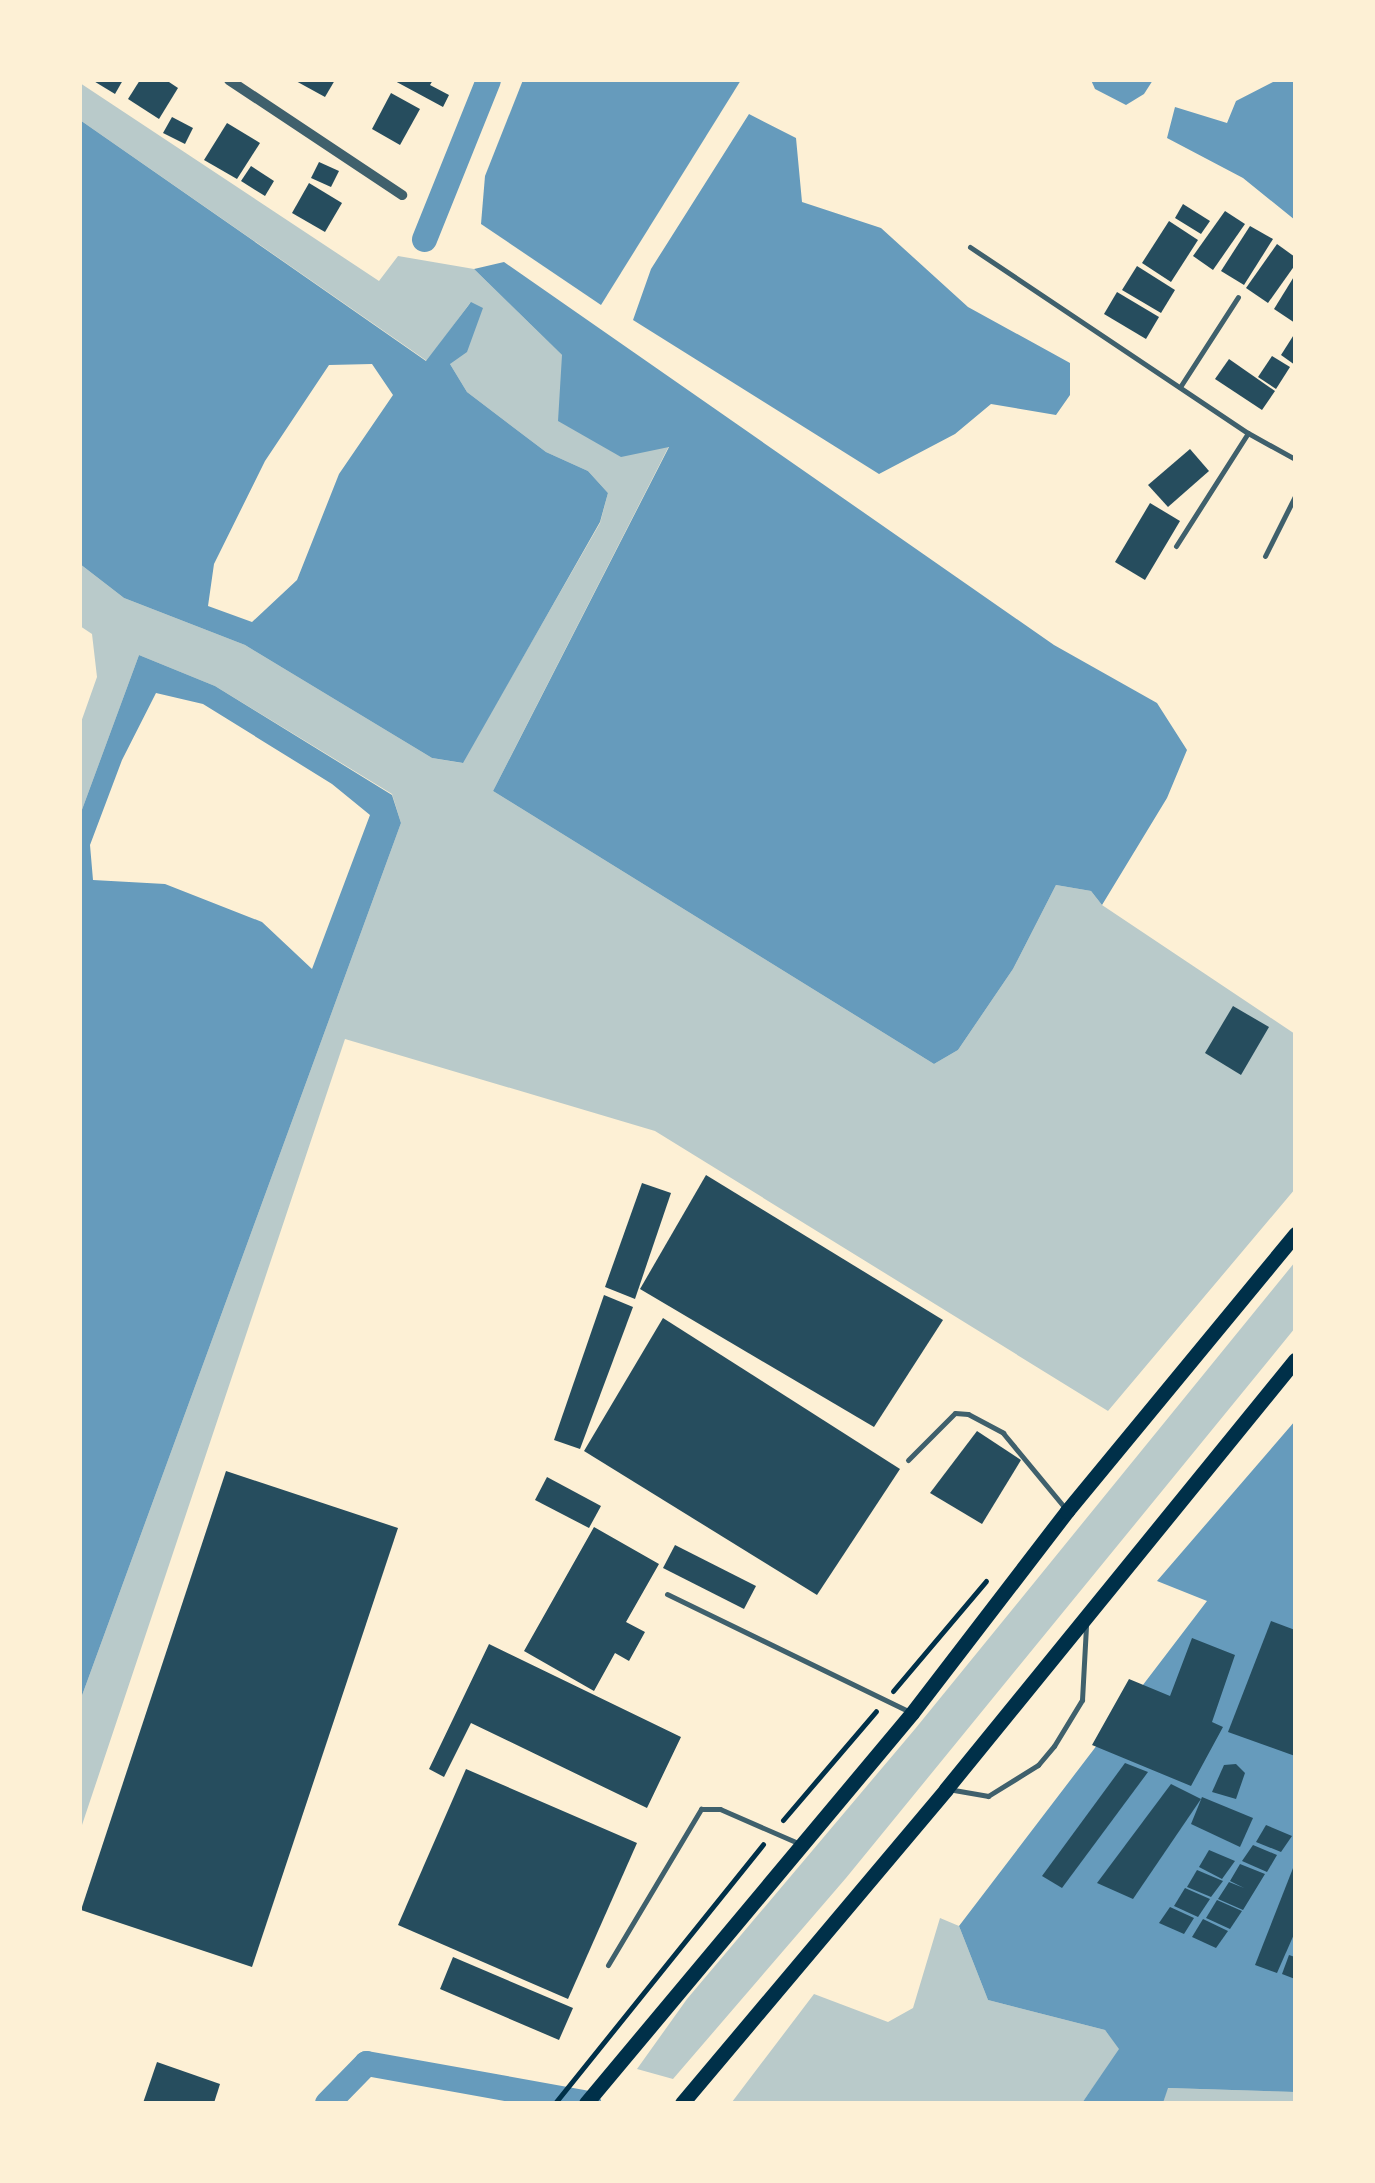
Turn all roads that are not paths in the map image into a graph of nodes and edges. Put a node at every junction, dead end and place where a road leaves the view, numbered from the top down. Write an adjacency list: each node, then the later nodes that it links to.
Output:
1 (229, 80): 2 (street)
2 (402, 195)
3 (970, 247): 5 (lane)
4 (1238, 297): 5 (lane)
5 (1180, 388): 6 (lane)
6 (1248, 433): 7 (lane); 9 (lane)
7 (1295, 458)
8 (1295, 496): 10 (lane)
9 (1176, 546)
10 (1265, 556)
11 (1295, 1234): 14 (main road)
12 (1295, 1360): 16 (main road)
13 (908, 1460): 14 (lane)
14 (1067, 1511): 17 (main road)
15 (668, 1594): 17 (lane)
16 (1086, 1617): 18 (main road); 18 (lane)
17 (912, 1713): 19 (main road)
18 (946, 1788): 22 (main road)
19 (802, 1845): 20 (lane); 21 (main road)
20 (608, 1965)
21 (586, 2103)
22 (682, 2103)

